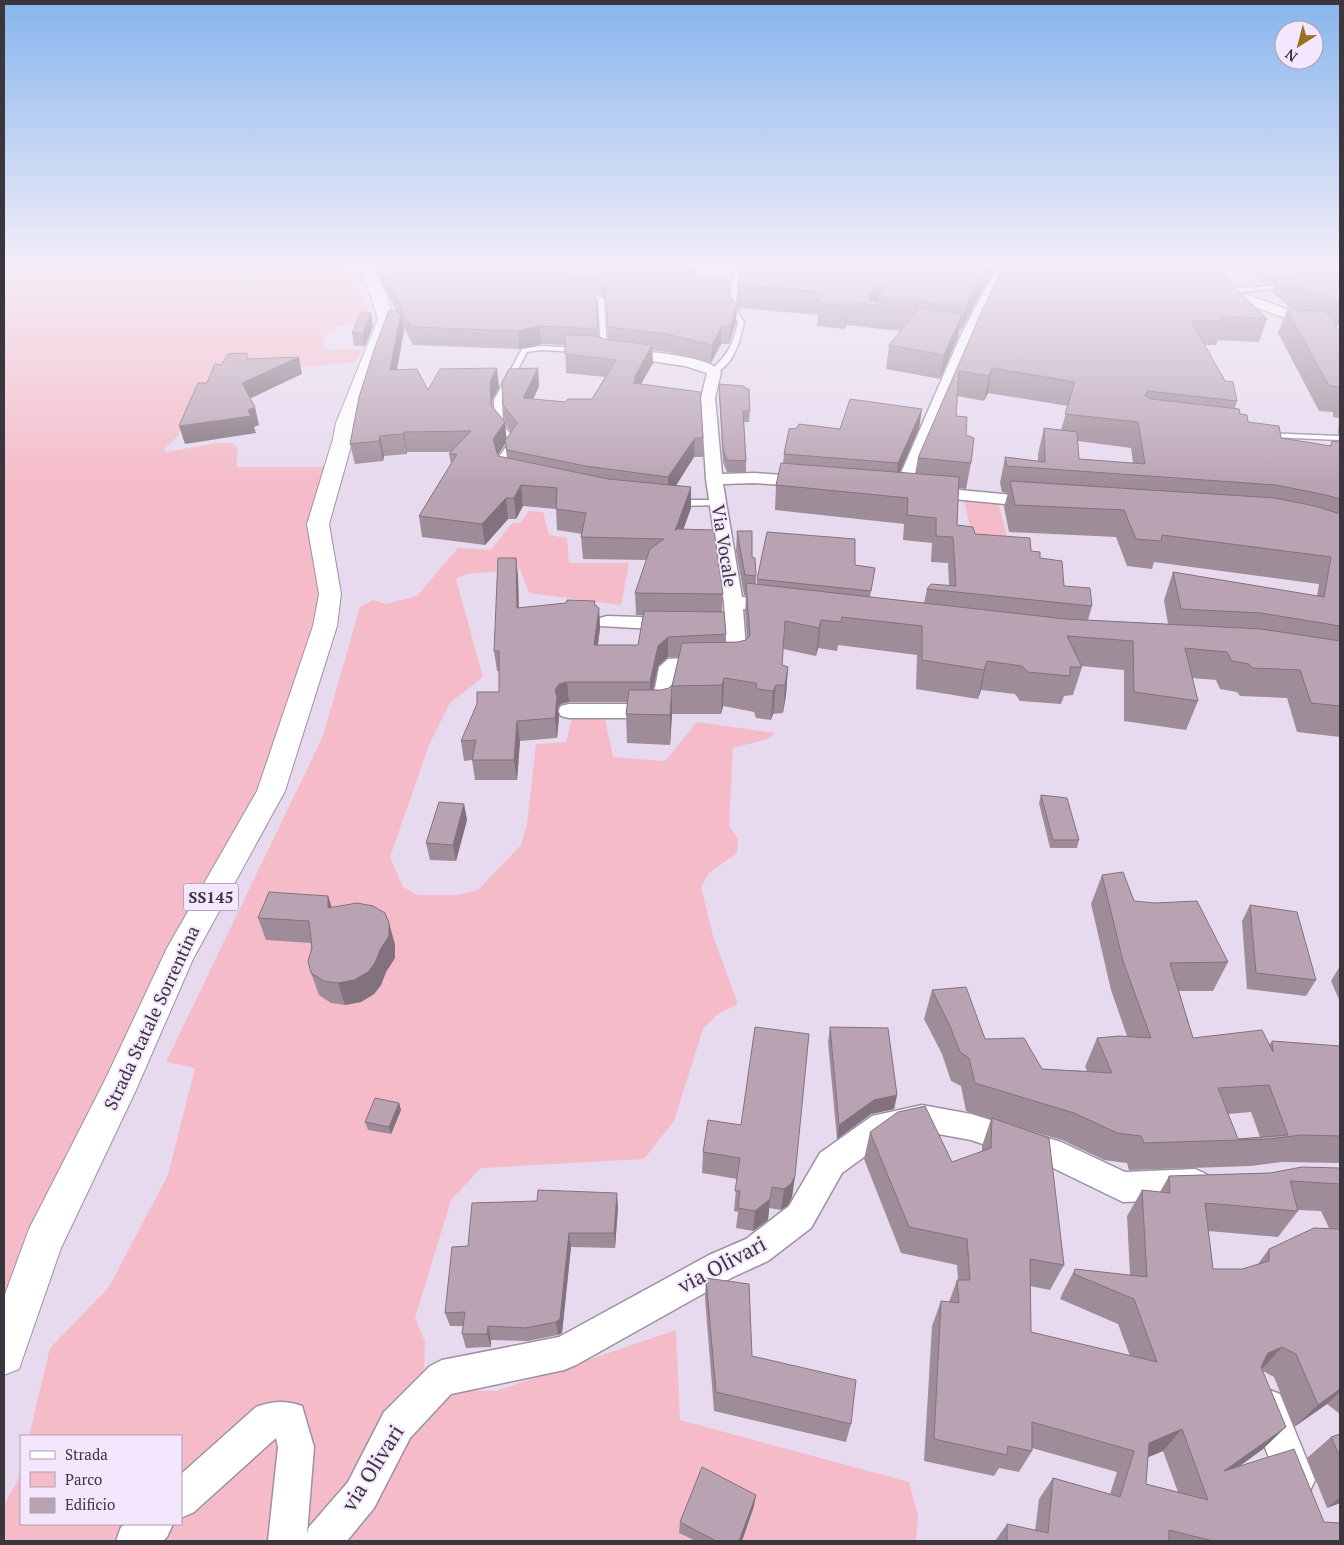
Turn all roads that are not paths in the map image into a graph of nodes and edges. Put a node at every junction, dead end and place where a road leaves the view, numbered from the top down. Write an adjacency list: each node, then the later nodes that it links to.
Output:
1 (378, 341): 26 (main road, Strada Statale Sorrentina / SS145)
2 (600, 341): 7 (lane)
3 (737, 341): 9 (lane)
4 (961, 341): 16 (street)
5 (1335, 341): 8 (street)
6 (587, 350): 12 (lane)
7 (600, 351): 9 (street)
8 (1340, 353)
9 (714, 372): 13 (street, Via Vocale)
10 (1262, 434): 11 (lane)
11 (1340, 438)
12 (514, 476)
13 (714, 479): 14 (street); 19 (street, Via Vocale)
14 (824, 483)
15 (882, 488): 16 (street)
16 (902, 489): 18 (street)
17 (667, 502): 19 (lane)
18 (1053, 503)
19 (716, 504): 20 (street, Via Vocale)
20 (733, 602): 21 (street, Via Vocale); 24 (street)
21 (788, 609)
22 (607, 622): 23 (street)
23 (686, 624)
24 (569, 711)
25 (1222, 1183): 33 (street, via Olivari)
26 (4, 1354)
27 (1260, 1390): 29 (street)
28 (182, 1498): 32 (street)
29 (1307, 1508)
30 (153, 1525): 31 (street)
31 (134, 1541)
32 (287, 1541)
33 (323, 1541)

